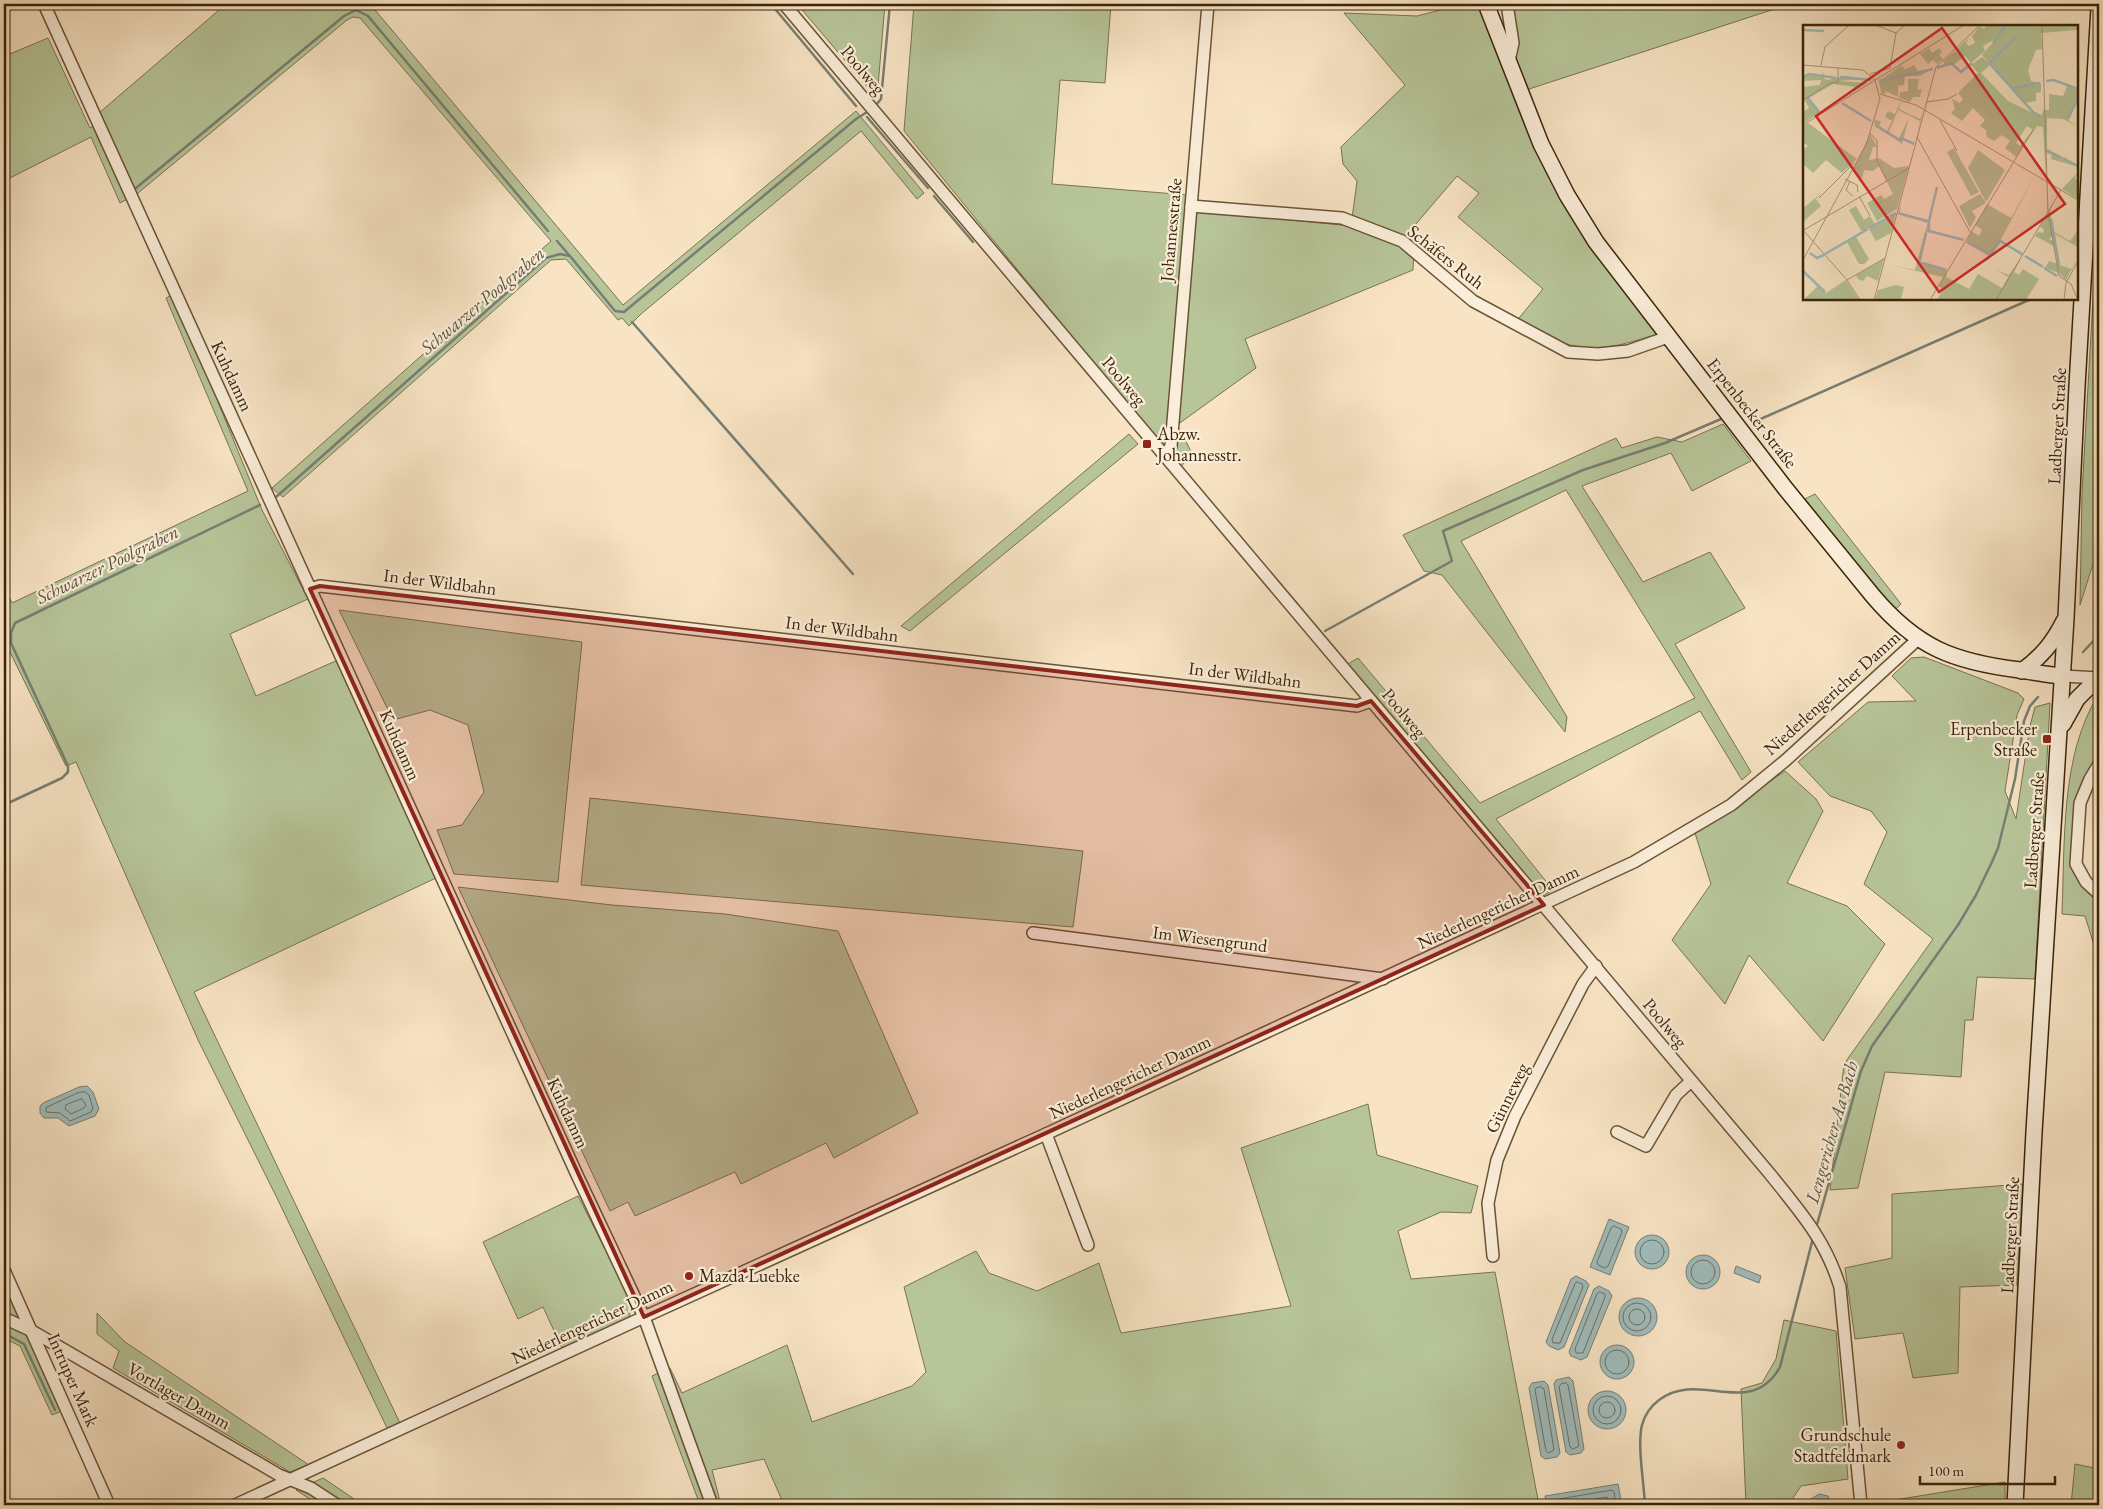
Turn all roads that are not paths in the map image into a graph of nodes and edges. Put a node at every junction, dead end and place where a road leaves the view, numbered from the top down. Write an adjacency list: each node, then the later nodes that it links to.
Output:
1 (44, 4): 11 (street, Kuhdamm)
2 (784, 4): 10 (street, Poolweg)
3 (1208, 4): 8 (street, Johannesstraße)
4 (1486, 4): 7 (main road, Erpenbecker Straße)
5 (1506, 4): 7 (street)
6 (2099, 8): 12 (main road, Ladberger Straße)
7 (1509, 61): 9 (main road, Erpenbecker Straße)
8 (1191, 206): 9 (street, Schäfers Ruh); 10 (street, Johannesstraße)
9 (1668, 337): 13 (main road, Erpenbecker Straße)
10 (1166, 457): 17 (street, Poolweg)
11 (310, 589): 17 (street, In der Wildbahn); 31 (street, Kuhdamm)
12 (2066, 618): 14 (main road); 15 (main road, Ladberger Straße)
13 (1918, 639): 14 (main road, Erpenbecker Straße); 21 (street, Niederlengericher Damm)
14 (2022, 671): 15 (main road, Erpenbecker Straße)
15 (2063, 676): 16 (street); 18 (main road, Ladberger Straße)
16 (2099, 678): 18 (main road)
17 (1371, 701): 21 (street, Poolweg)
18 (2059, 732): 40 (main road, Ladberger Straße)
19 (2099, 764): 20 (street)
20 (2099, 894)
21 (1544, 905): 23 (street, Poolweg); 24 (street, Niederlengericher Damm)
22 (1033, 933): 24 (street, Im Wiesengrund)
23 (1596, 966): 25 (street, Poolweg); 29 (street, Günneweg)
24 (1383, 979): 27 (street, Niederlengericher Damm)
25 (1691, 1081): 26 (street); 39 (street, Poolweg)
26 (1617, 1132)
27 (1046, 1134): 28 (street, Niederlengericher Damm); 31 (street, Niederlengericher Damm)
28 (1088, 1245)
29 (1493, 1256)
30 (4, 1270): 33 (street, Intruper Mark)
31 (644, 1317): 34 (street, Niederlengericher Damm); 38 (street, Kuhdamm)
32 (4, 1318): 33 (street, Vortlager Damm)
33 (32, 1331): 34 (street, Vortlager Damm); 35 (street, Intruper Mark)
34 (291, 1479): 36 (street, Niederlengericher Damm); 37 (street, Vortlager Damm)
35 (110, 1505)
36 (235, 1505)
37 (337, 1505)
38 (712, 1505)
39 (1860, 1505)
40 (2015, 1505)

